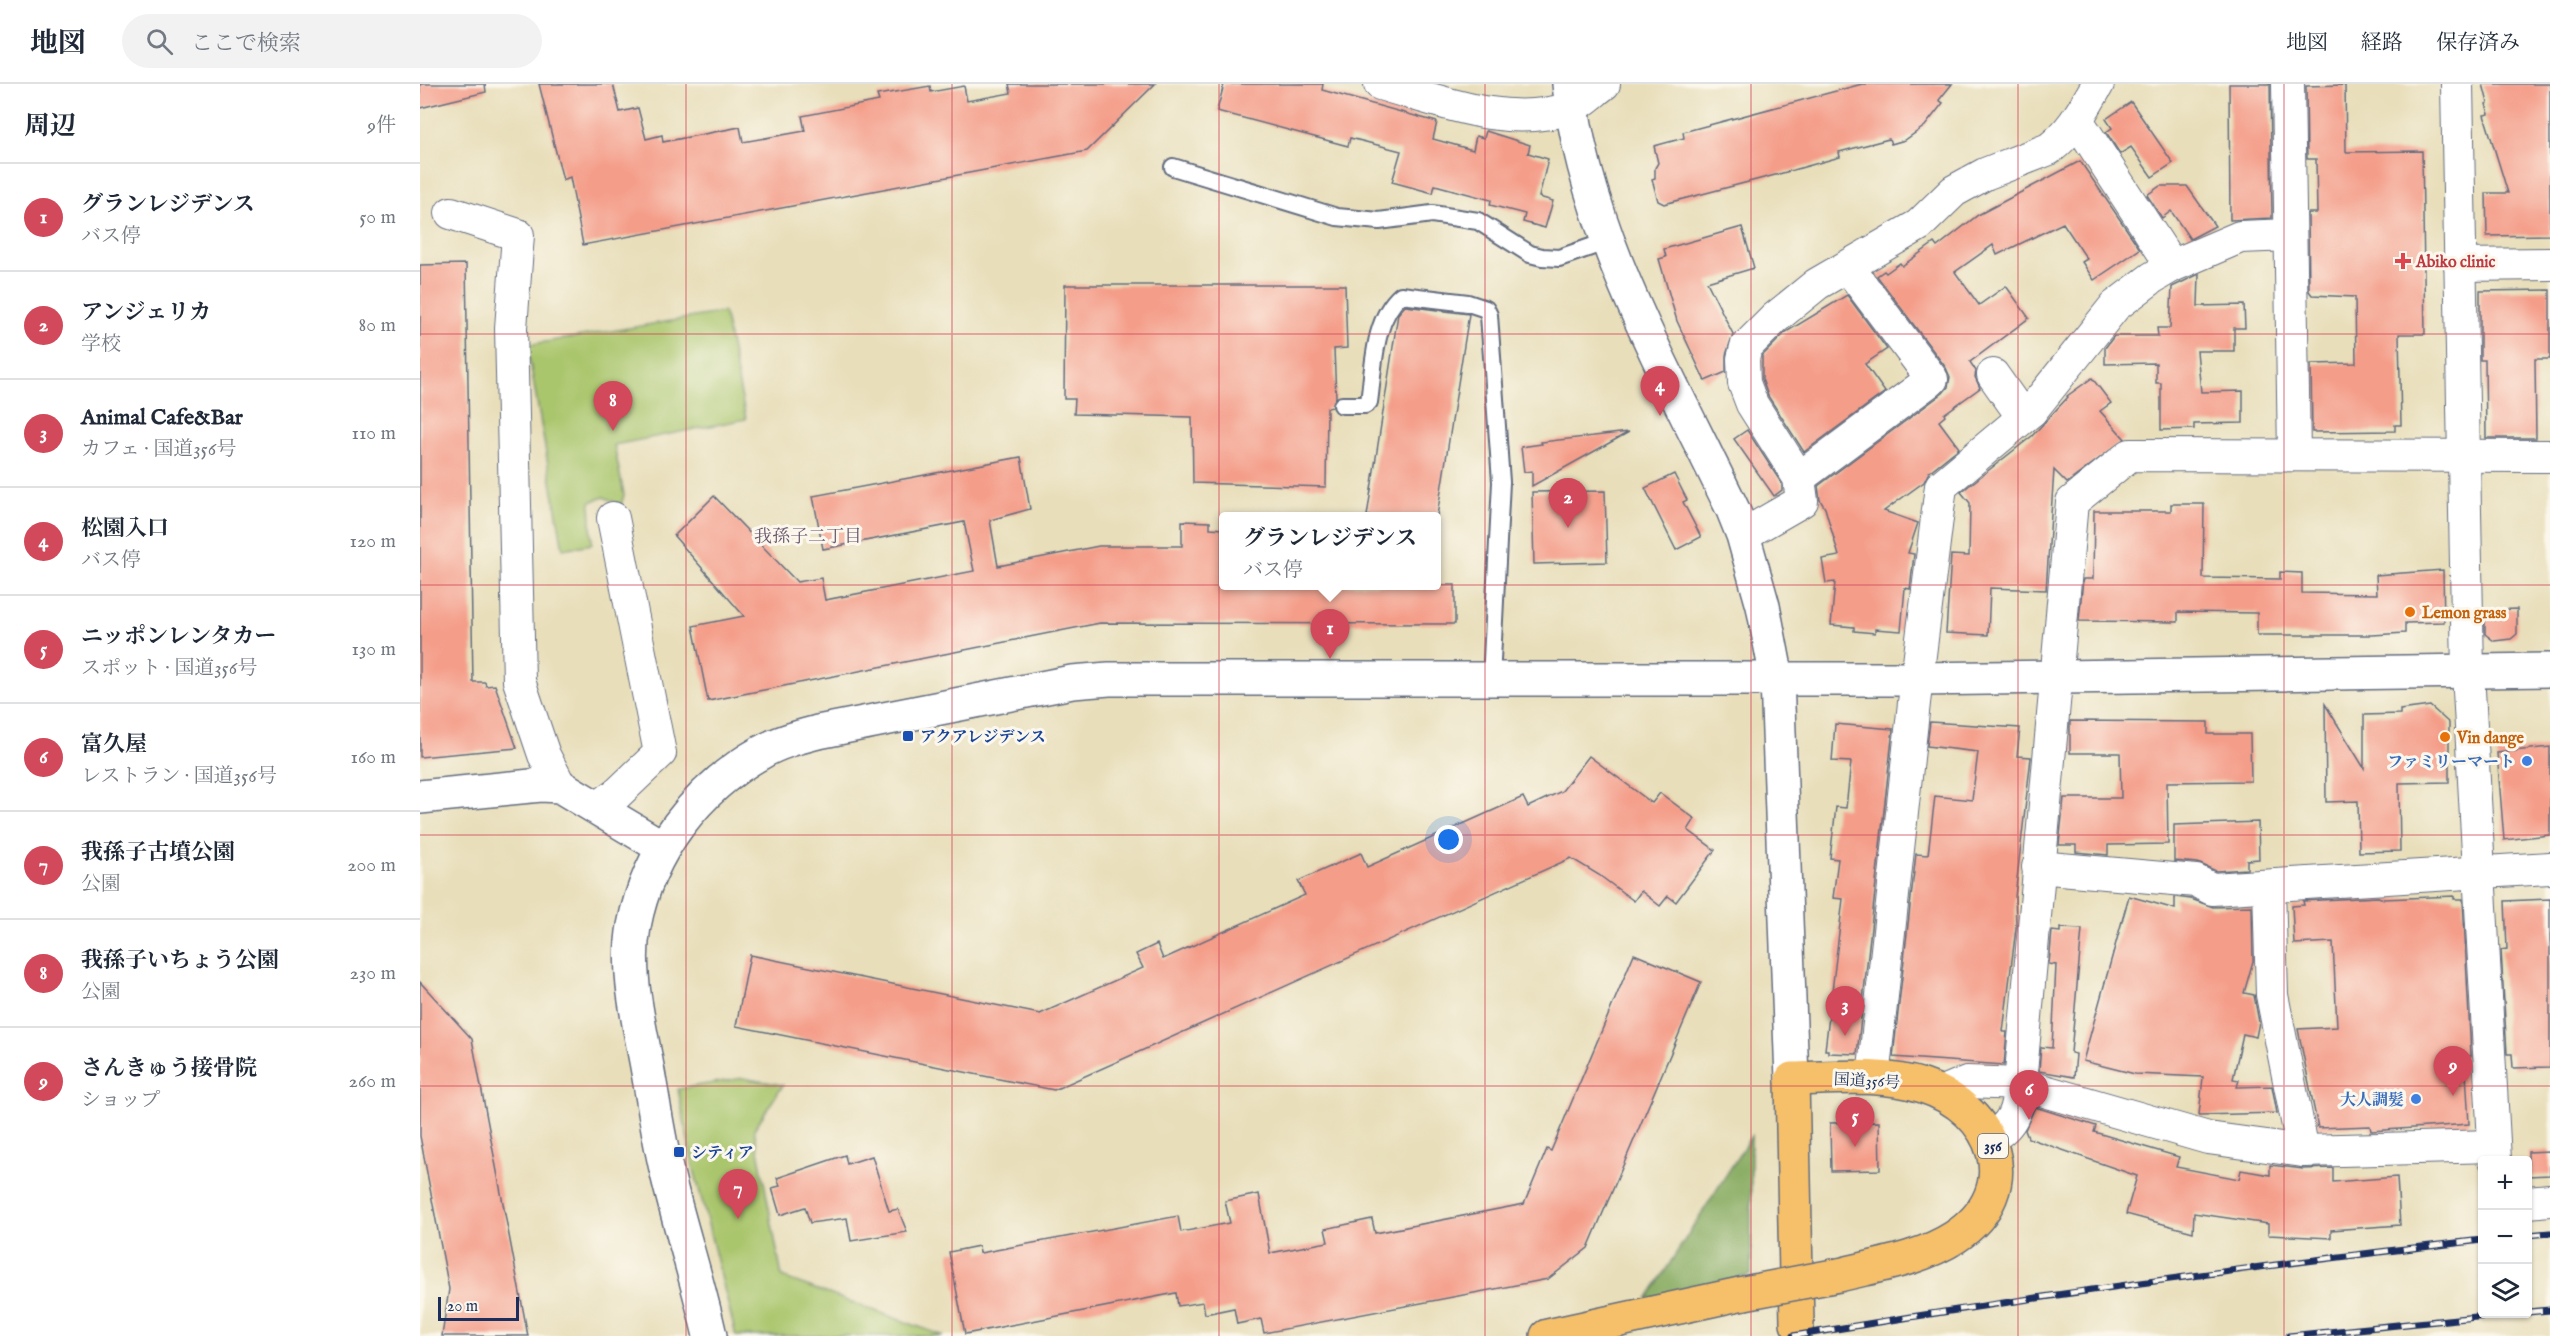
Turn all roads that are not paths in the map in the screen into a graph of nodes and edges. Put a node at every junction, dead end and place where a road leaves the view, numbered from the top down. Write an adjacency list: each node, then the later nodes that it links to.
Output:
1 (1604, 84): 6 (street)
2 (2098, 84): 7 (street)
3 (2289, 84): 10 (street)
4 (2457, 84): 13 (street)
5 (1397, 86): 6 (street)
6 (1570, 96): 11 (street)
7 (2076, 120): 14 (street); 15 (street)
8 (1173, 168): 11 (lane)
9 (451, 213): 31 (street)
10 (2290, 236): 14 (street); 19 (street)
11 (1608, 241): 24 (street)
12 (2550, 264): 13 (street)
13 (2460, 265): 21 (street)
14 (2172, 266): 18 (street)
15 (1848, 267): 22 (street); 22 (street)
16 (1993, 375): 18 (street)
17 (1342, 405): 30 (lane)
18 (2031, 411): 29 (street)
19 (2294, 455): 21 (street); 27 (street)
20 (2550, 456): 21 (street)
21 (2464, 457): 26 (street)
22 (1799, 478): 24 (street)
23 (613, 518): 33 (street)
24 (1743, 535): 28 (street)
25 (2550, 670): 26 (street)
26 (2468, 672): 27 (street); 37 (street)
27 (2058, 675): 29 (street); 35 (street)
28 (1777, 679): 29 (street); 30 (street); 40 (street)
29 (1917, 679): 39 (street)
30 (1491, 680): 34 (street)
31 (560, 786): 32 (street); 33 (street)
32 (420, 797)
33 (599, 807): 34 (street)
34 (663, 847): 49 (street)
35 (2038, 867): 38 (street); 41 (street)
36 (2550, 868): 37 (street)
37 (2478, 873): 38 (street); 45 (street)
38 (2269, 886): 44 (street)
39 (1874, 1078): 40 (highway, 国道356号 / 356); 42 (highway, 国道356号 / 356)
40 (1792, 1079): 48 (highway)
41 (2020, 1084): 42 (street); 43 (street); 44 (street)
42 (1941, 1094): 43 (highway, 国道356号 / 356)
43 (1990, 1138): 50 (highway, 国道356号 / 356, bridge)
44 (2303, 1150): 45 (street)
45 (2495, 1153)
46 (2550, 1200): 47 (street)
47 (2532, 1202)
48 (1797, 1324)
49 (710, 1336)
50 (1548, 1336)

